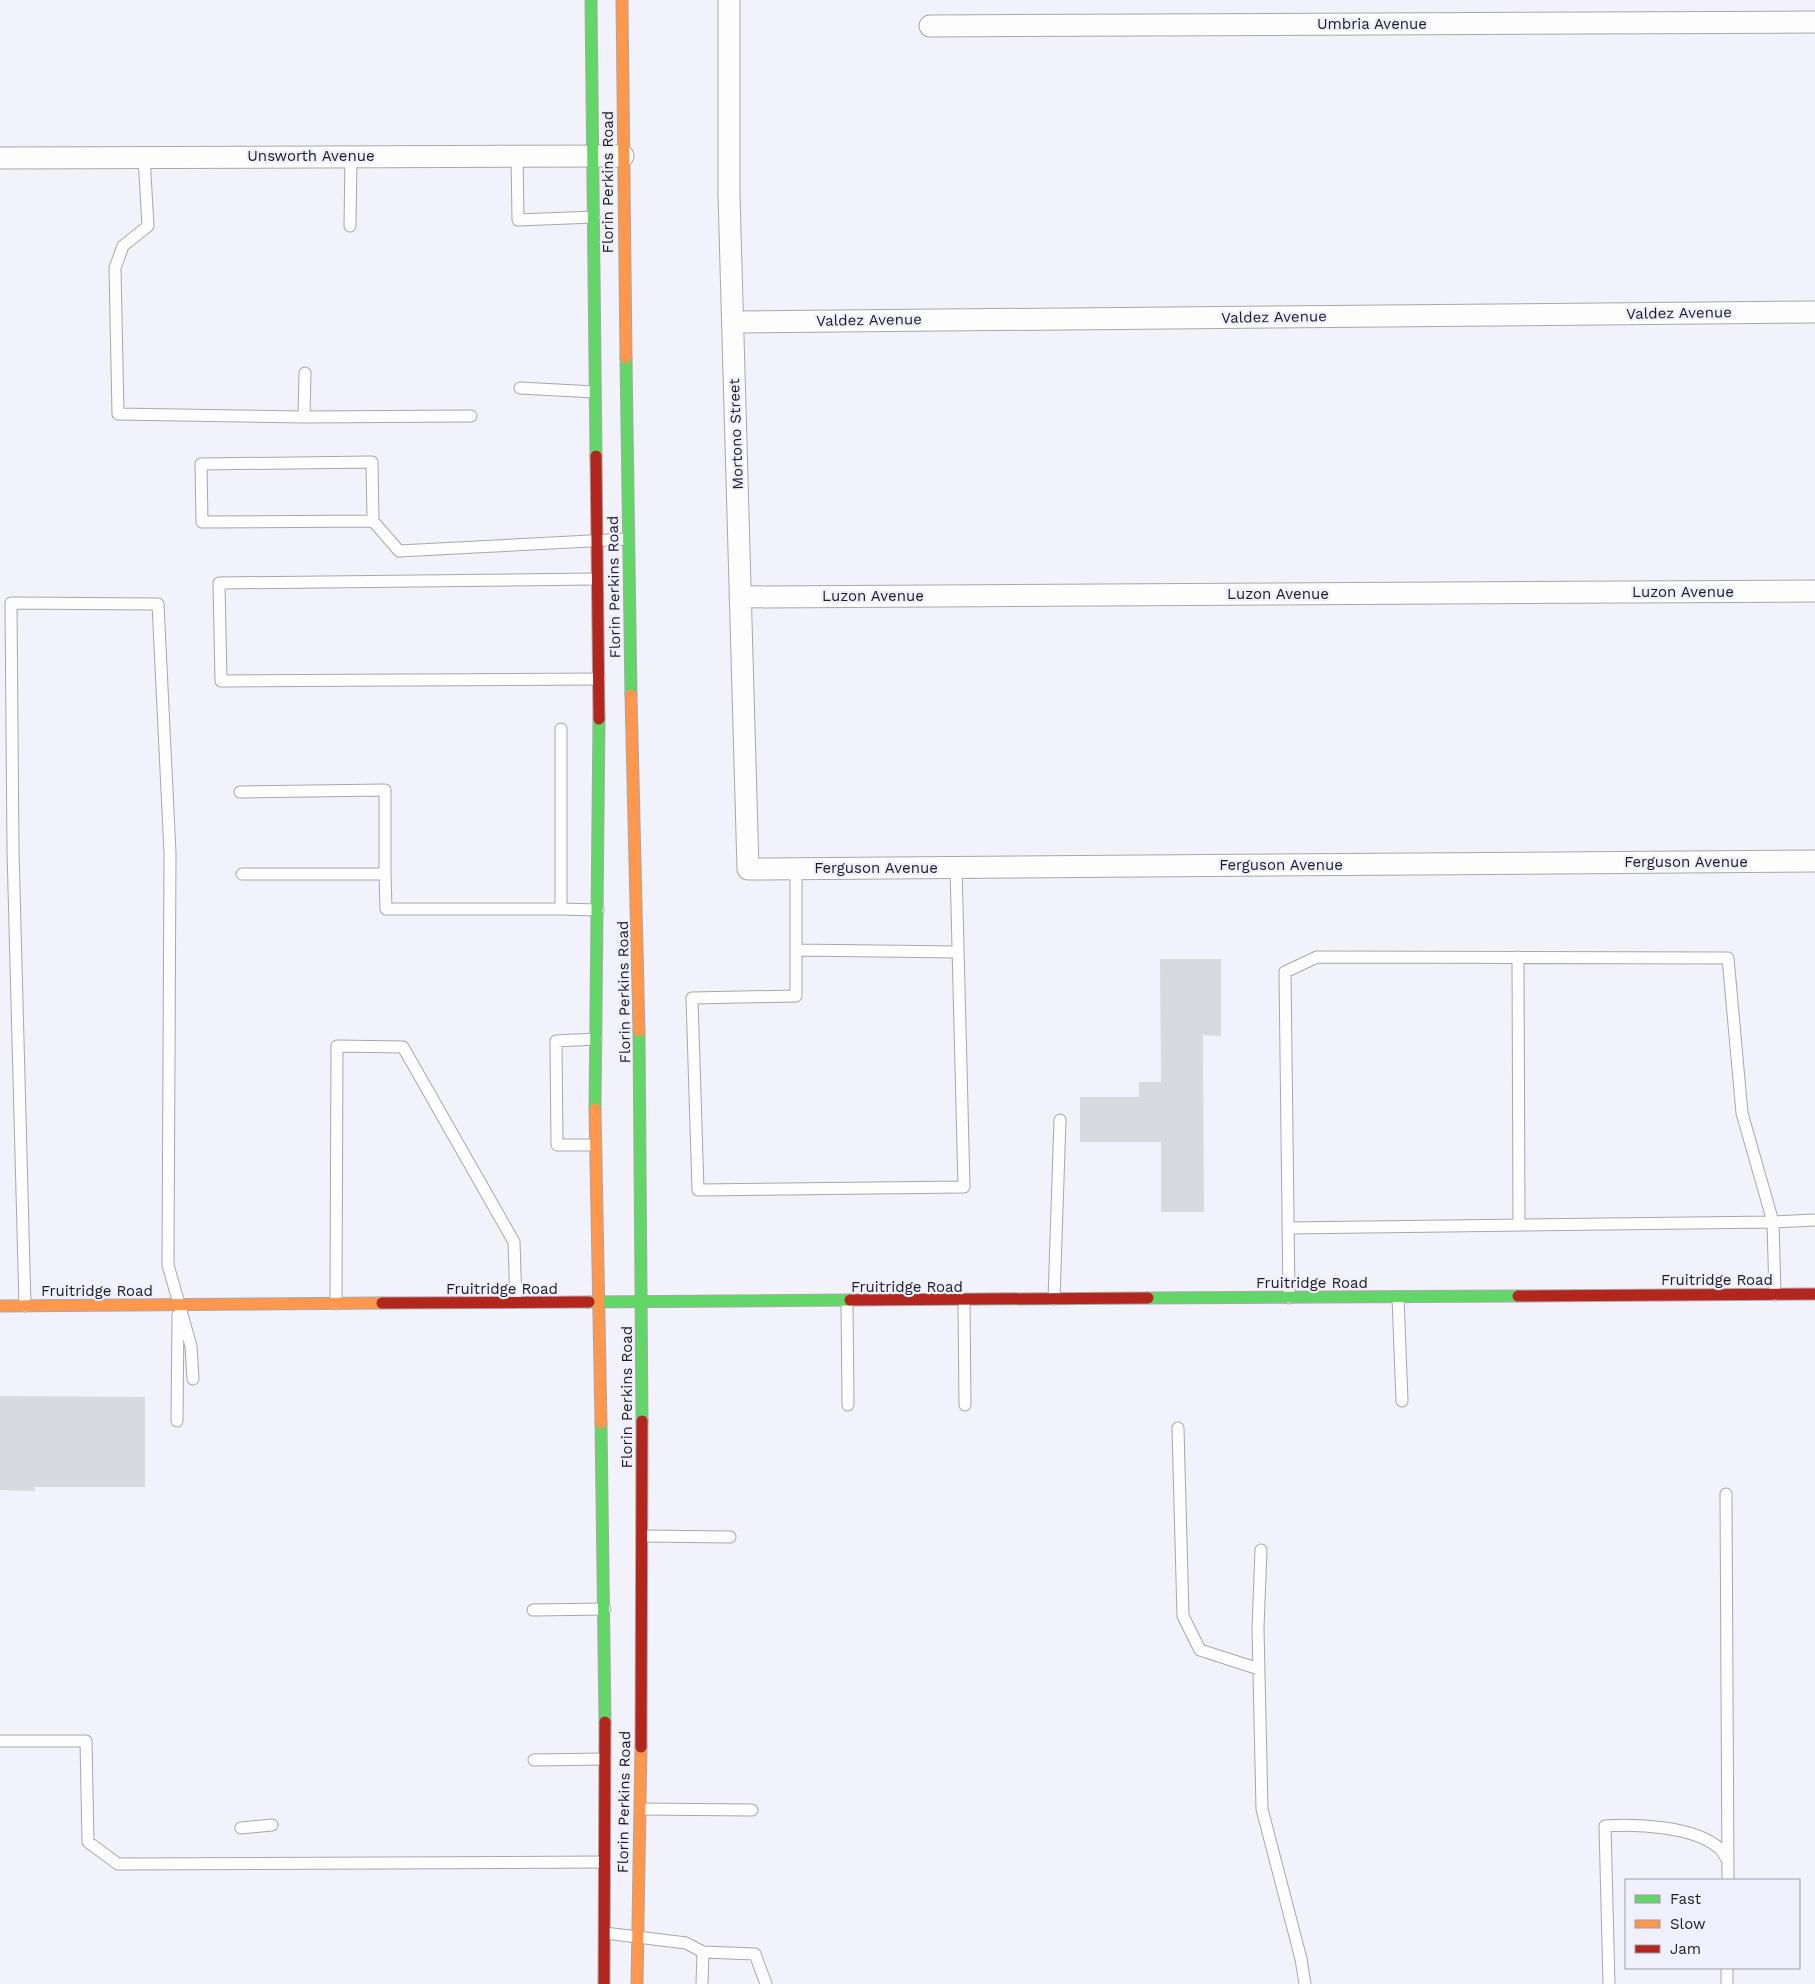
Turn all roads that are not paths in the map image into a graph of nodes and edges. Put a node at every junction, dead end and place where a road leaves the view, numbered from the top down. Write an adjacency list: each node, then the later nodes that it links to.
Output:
1 (592, 0): 8 (main road, Florin Perkins Road)
2 (622, 0): 9 (main road, Florin Perkins Road)
3 (729, 0): 15 (street, Mortono Street)
4 (1815, 22): 5 (street, Umbria Avenue)
5 (930, 26)
6 (517, 155): 7 (street, Unsworth Avenue); 8 (street, Unsworth Avenue); 12 (lane)
7 (351, 156): 10 (street, Unsworth Avenue); 13 (lane)
8 (593, 156): 9 (street, Unsworth Avenue); 12 (main road, Florin Perkins Road)
9 (623, 156): 22 (main road, Florin Perkins Road)
10 (144, 157): 11 (street, Unsworth Avenue); 19 (lane)
11 (0, 158)
12 (594, 217): 18 (main road, Florin Perkins Road)
13 (350, 226)
14 (1815, 312): 15 (street, Valdez Avenue)
15 (732, 322): 26 (street, Mortono Street)
16 (305, 373): 19 (lane)
17 (520, 388): 18 (lane)
18 (595, 392): 23 (main road, Florin Perkins Road)
19 (304, 416): 20 (lane)
20 (471, 416)
21 (373, 521): 21 (lane); 23 (lane)
22 (628, 539): 23 (lane); 55 (main road, Florin Perkins Road)
23 (597, 540): 24 (main road, Florin Perkins Road)
24 (598, 579): 27 (main road, Florin Perkins Road); 27 (lane)
25 (1815, 591): 26 (street, Luzon Avenue)
26 (740, 597): 32 (street, Mortono Street)
27 (599, 679): 37 (main road, Florin Perkins Road)
28 (561, 729): 36 (lane)
29 (240, 792): 35 (lane)
30 (1815, 862): 31 (street, Ferguson Avenue)
31 (956, 867): 33 (street, Ferguson Avenue); 39 (lane)
32 (748, 869): 33 (street, Ferguson Avenue)
33 (796, 869): 38 (lane)
34 (242, 874): 35 (lane)
35 (385, 874): 36 (lane)
36 (561, 909): 37 (lane)
37 (598, 910): 41 (main road, Florin Perkins Road)
38 (796, 950): 39 (lane); 39 (lane)
39 (958, 952)
40 (1518, 958): 45 (lane); 46 (lane); 47 (lane)
41 (596, 1039): 43 (main road, Florin Perkins Road); 43 (lane)
42 (1060, 1120): 52 (lane)
43 (595, 1145): 57 (main road, Florin Perkins Road)
44 (1815, 1220): 45 (lane)
45 (1773, 1222): 46 (lane); 49 (lane)
46 (1519, 1225): 47 (lane)
47 (1288, 1228): 50 (lane)
48 (1815, 1294): 49 (main road, Fruitridge Road)
49 (1775, 1295): 51 (main road, Fruitridge Road)
50 (1289, 1298): 51 (main road, Fruitridge Road); 52 (main road, Fruitridge Road)
51 (1398, 1298): 63 (lane)
52 (1054, 1300): 53 (main road, Fruitridge Road)
53 (964, 1301): 54 (main road, Fruitridge Road); 65 (lane)
54 (847, 1302): 55 (main road, Fruitridge Road); 64 (lane)
55 (642, 1303): 57 (main road, Fruitridge Road); 69 (main road, Florin Perkins Road)
56 (516, 1304): 57 (main road, Fruitridge Road); 58 (main road, Fruitridge Road); 58 (lane)
57 (597, 1304): 73 (main road, Florin Perkins Road)
58 (336, 1305): 61 (main road, Fruitridge Road)
59 (0, 1306): 60 (main road, Fruitridge Road)
60 (25, 1306): 61 (main road, Fruitridge Road); 61 (lane)
61 (178, 1306): 62 (lane); 66 (lane)
62 (193, 1379)
63 (1402, 1401)
64 (848, 1405)
65 (965, 1405)
66 (177, 1421)
67 (1178, 1428): 77 (lane)
68 (1726, 1494): 85 (lane)
69 (643, 1536): 70 (lane); 76 (main road, Florin Perkins Road)
70 (730, 1537)
71 (1261, 1550): 77 (lane)
72 (533, 1610): 73 (lane)
73 (605, 1611): 74 (main road); 80 (main road, Florin Perkins Road)
74 (617, 1648)
75 (629, 1667): 76 (main road)
76 (641, 1669): 81 (main road, Florin Perkins Road)
77 (1259, 1669): 96 (lane)
78 (0, 1741): 86 (lane)
79 (534, 1760): 80 (lane)
80 (605, 1760): 86 (main road, Florin Perkins Road)
81 (638, 1809): 82 (lane); 89 (main road, Florin Perkins Road)
82 (752, 1810)
83 (272, 1825): 84 (lane)
84 (241, 1828)
85 (1728, 1861): 87 (lane); 97 (lane)
86 (606, 1862): 88 (main road, Florin Perkins Road)
87 (1728, 1879)
88 (605, 1933): 89 (lane); 92 (main road, Florin Perkins Road)
89 (637, 1936): 90 (lane); 93 (main road, Florin Perkins Road)
90 (703, 1952): 94 (lane); 95 (lane)
91 (1727, 1969): 98 (lane)
92 (604, 1984)
93 (636, 1984)
94 (702, 1984)
95 (766, 1984)
96 (1305, 1984)
97 (1609, 1984)
98 (1727, 1984)

